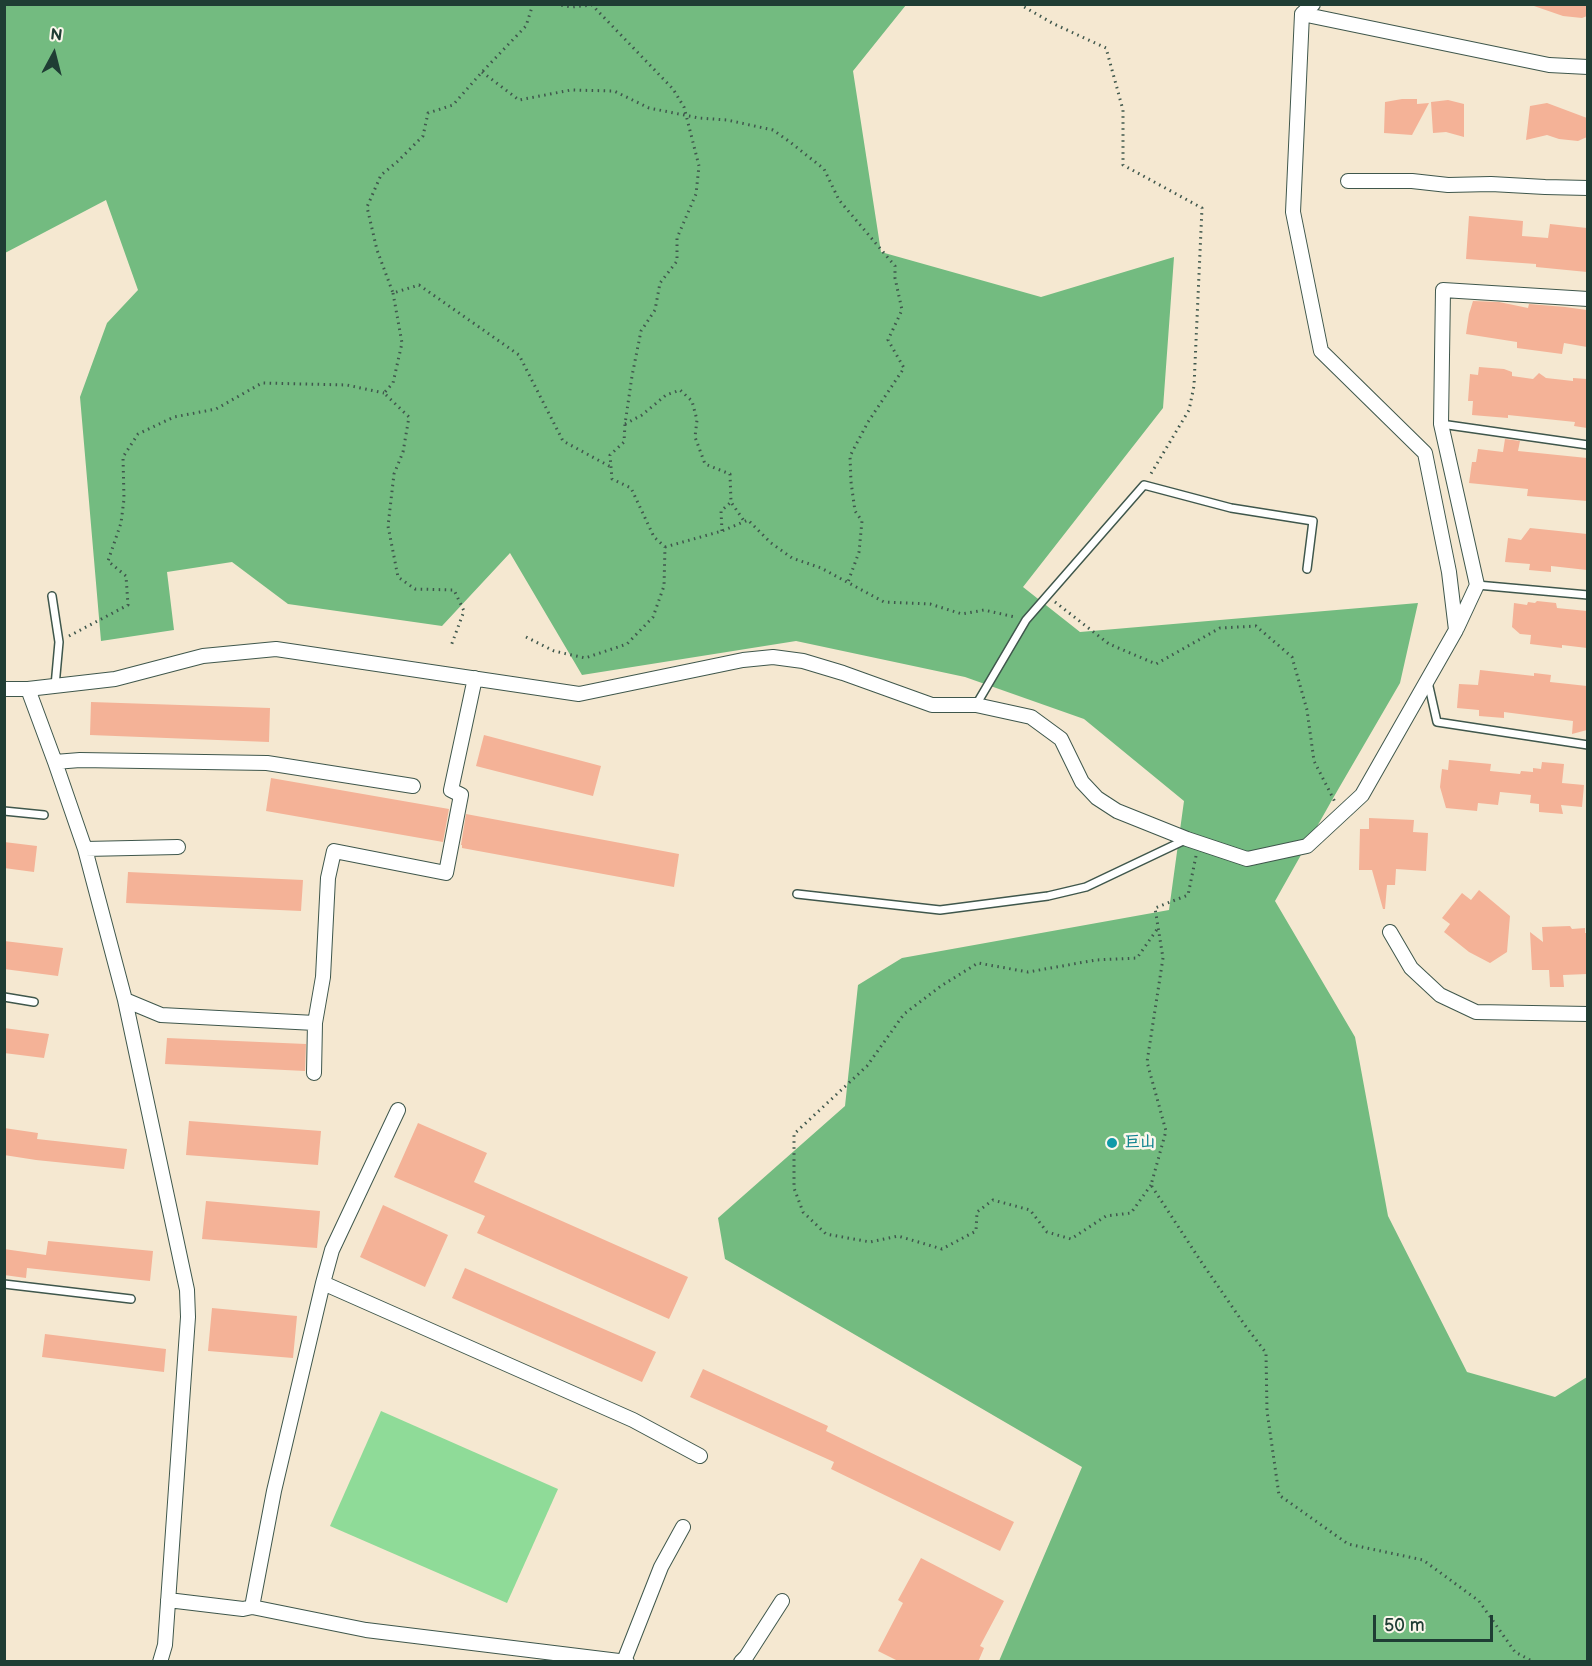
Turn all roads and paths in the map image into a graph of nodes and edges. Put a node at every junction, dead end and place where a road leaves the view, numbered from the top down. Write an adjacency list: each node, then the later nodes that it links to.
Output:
1 (533, 4): 6 (path)
2 (554, 4): 7 (path)
3 (1019, 4): 17 (path)
4 (1307, 9): 5 (street); 29 (street)
5 (1587, 67)
6 (482, 72): 7 (path); 10 (path)
7 (685, 114): 13 (path); 23 (path)
8 (1347, 181): 9 (street)
9 (1587, 188)
10 (393, 293): 12 (path); 16 (path)
11 (1587, 299): 14 (street)
12 (384, 393): 31 (path); 32 (path)
13 (625, 424): 16 (path); 18 (path)
14 (1442, 424): 15 (lane); 24 (street)
15 (1587, 445)
16 (611, 467): 21 (path)
17 (1144, 485): 22 (lane); 25 (lane)
18 (731, 502): 19 (path); 20 (path)
19 (744, 521): 20 (path); 23 (path)
20 (722, 531): 21 (path)
21 (665, 547): 30 (path)
22 (1307, 569)
23 (848, 582): 28 (path)
24 (1477, 585): 26 (lane); 29 (street)
25 (1047, 595): 28 (lane); 44 (path)
26 (1587, 595)
27 (52, 596): 31 (lane)
28 (1026, 620): 38 (lane)
29 (1456, 630): 34 (street)
30 (526, 637)
31 (58, 642): 35 (lane)
32 (451, 646)
33 (475, 678): 35 (street); 38 (street); 55 (street)
34 (1428, 680): 39 (lane); 44 (street)
35 (56, 686): 37 (street)
36 (4, 689): 37 (street)
37 (28, 689): 40 (street)
38 (976, 705): 45 (street)
39 (1587, 745)
40 (55, 762): 41 (street); 47 (street)
41 (413, 786)
42 (4, 811): 43 (lane)
43 (44, 815)
44 (1341, 815): 45 (street)
45 (1193, 841): 48 (lane); 49 (path)
46 (177, 847): 47 (street)
47 (85, 849): 52 (street)
48 (797, 894)
49 (1158, 928): 58 (path); 58 (path)
50 (1390, 932): 54 (street)
51 (4, 997): 53 (lane)
52 (125, 1000): 55 (street); 64 (street)
53 (34, 1002)
54 (1587, 1014)
55 (315, 1023): 56 (street)
56 (314, 1073)
57 (398, 1110): 59 (street)
58 (1151, 1185): 70 (path)
59 (323, 1283): 62 (street); 66 (street)
60 (4, 1284): 61 (lane)
61 (131, 1299)
62 (700, 1456)
63 (683, 1527): 67 (street)
64 (168, 1600): 66 (street); 68 (street)
65 (782, 1601): 69 (street)
66 (252, 1606): 67 (street)
67 (626, 1661)
68 (160, 1662)
69 (741, 1662)
70 (1534, 1662)

